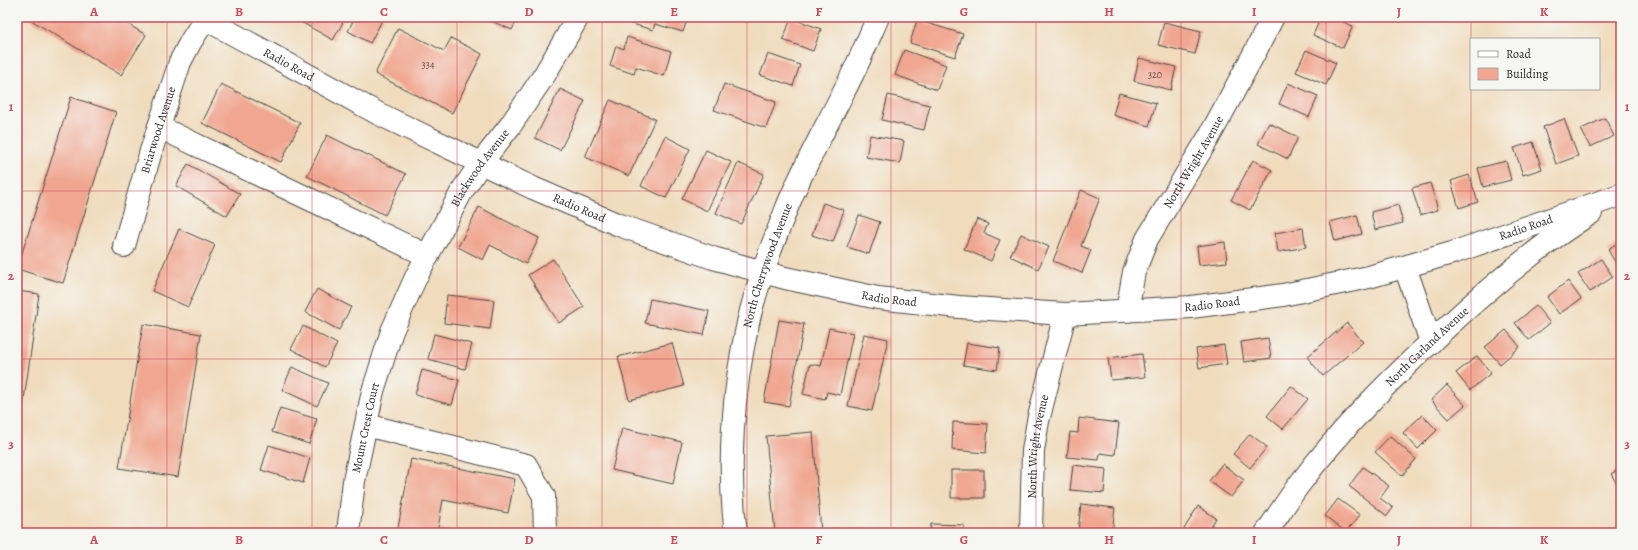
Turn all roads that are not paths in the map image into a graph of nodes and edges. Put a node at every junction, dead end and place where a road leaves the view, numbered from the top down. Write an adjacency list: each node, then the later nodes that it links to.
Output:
1 (578, 17): 6 (street, Blackwood Avenue)
2 (878, 17): 11 (street, North Cherrywood Avenue)
3 (1273, 17): 12 (street, North Wright Avenue)
4 (203, 18): 5 (street, Briarwood Avenue); 6 (street, Radio Road)
5 (159, 127): 8 (street, Briarwood Avenue); 9 (street)
6 (480, 163): 9 (street, Blackwood Avenue); 11 (street, Radio Road)
7 (1621, 195): 10 (street, Radio Road); 15 (street, North Garland Avenue)
8 (124, 246)
9 (428, 256): 14 (street, Blackwood Avenue)
10 (1404, 266): 12 (street, Radio Road); 15 (street)
11 (763, 272): 13 (street, Radio Road); 19 (street, North Cherrywood Avenue)
12 (1127, 311): 13 (street, Radio Road)
13 (1065, 314): 20 (street, North Wright Avenue)
14 (395, 326): 16 (street, Mount Crest Court)
15 (1431, 342): 21 (street, North Garland Avenue)
16 (366, 425): 17 (street, Mount Crest Court); 18 (street)
17 (348, 533)
18 (545, 533)
19 (736, 533)
20 (1031, 533)
21 (1266, 533)

